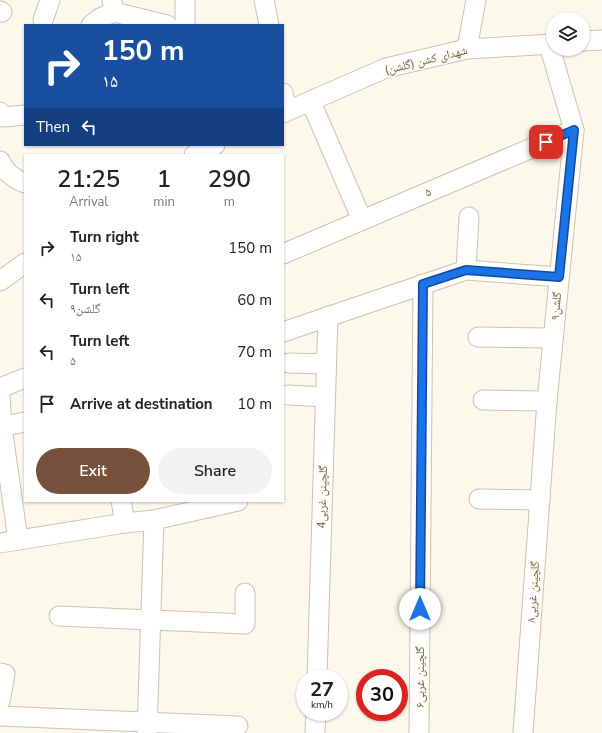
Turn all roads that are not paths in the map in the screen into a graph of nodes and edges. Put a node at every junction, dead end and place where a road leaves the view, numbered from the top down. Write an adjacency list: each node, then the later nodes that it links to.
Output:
1 (50, 0): 6 (street)
2 (185, 0): 9 (street)
3 (264, 0): 10 (street)
4 (476, 0): 14 (street)
5 (121, 13): 7 (street); 8 (street)
6 (43, 20)
7 (92, 24)
8 (163, 24)
9 (185, 24)
10 (269, 24)
11 (602, 40): 12 (street)
12 (590, 41)
13 (546, 45): 14 (street, شهدای کشن (گلشن))
14 (467, 49): 16 (street, شهدای کشن (گلشن))
15 (554, 56): 20 (street, گلشن۹)
16 (311, 102): 18 (street, شهدای کشن (گلشن)); 26 (street)
17 (0, 112): 19 (street)
18 (285, 112)
19 (24, 115)
20 (574, 130): 26 (street, ۵); 30 (street, گلشن۹)
21 (213, 146): 22 (street)
22 (196, 154)
23 (0, 164): 24 (street)
24 (24, 183)
25 (468, 217): 29 (street)
26 (362, 220): 27 (street, ۵)
27 (284, 254)
28 (24, 263): 31 (street)
29 (466, 270): 30 (street); 32 (street)
30 (559, 277): 36 (street, گلشن۹)
31 (0, 281)
32 (423, 284): 33 (street); 69 (street, گلچینن غربی۶)
33 (328, 316): 34 (street); 38 (street, 4گلچینن غربی)
34 (284, 332)
35 (478, 336): 36 (street)
36 (553, 338): 45 (street, گلشن۹)
37 (289, 363): 38 (street)
38 (326, 364): 43 (street, 4گلچینن غربی)
39 (24, 378): 40 (street)
40 (0, 388)
41 (0, 395): 47 (street)
42 (288, 395): 43 (street)
43 (325, 398): 61 (street, 4گلچینن غربی)
44 (483, 400): 45 (street)
45 (547, 401): 48 (street, گلشن۹)
46 (24, 422): 47 (street)
47 (1, 427): 49 (street)
48 (544, 450): 51 (street, گلچینن غربی۸)
49 (4, 470): 57 (street)
50 (479, 499): 51 (street)
51 (540, 500): 70 (street, گلچینن غربی۸)
52 (121, 502): 56 (street)
53 (229, 502): 54 (street)
54 (211, 504): 55 (street)
55 (154, 520): 56 (street); 60 (street)
56 (125, 522): 57 (street)
57 (9, 541)
58 (245, 593): 60 (street)
59 (59, 616): 60 (street)
60 (151, 620): 67 (street)
61 (317, 669)
62 (0, 673): 63 (street)
63 (0, 701)
64 (0, 716): 67 (street)
65 (316, 721): 68 (street)
66 (238, 726): 67 (street)
67 (147, 727)
68 (315, 733)
69 (419, 733)
70 (523, 733)

